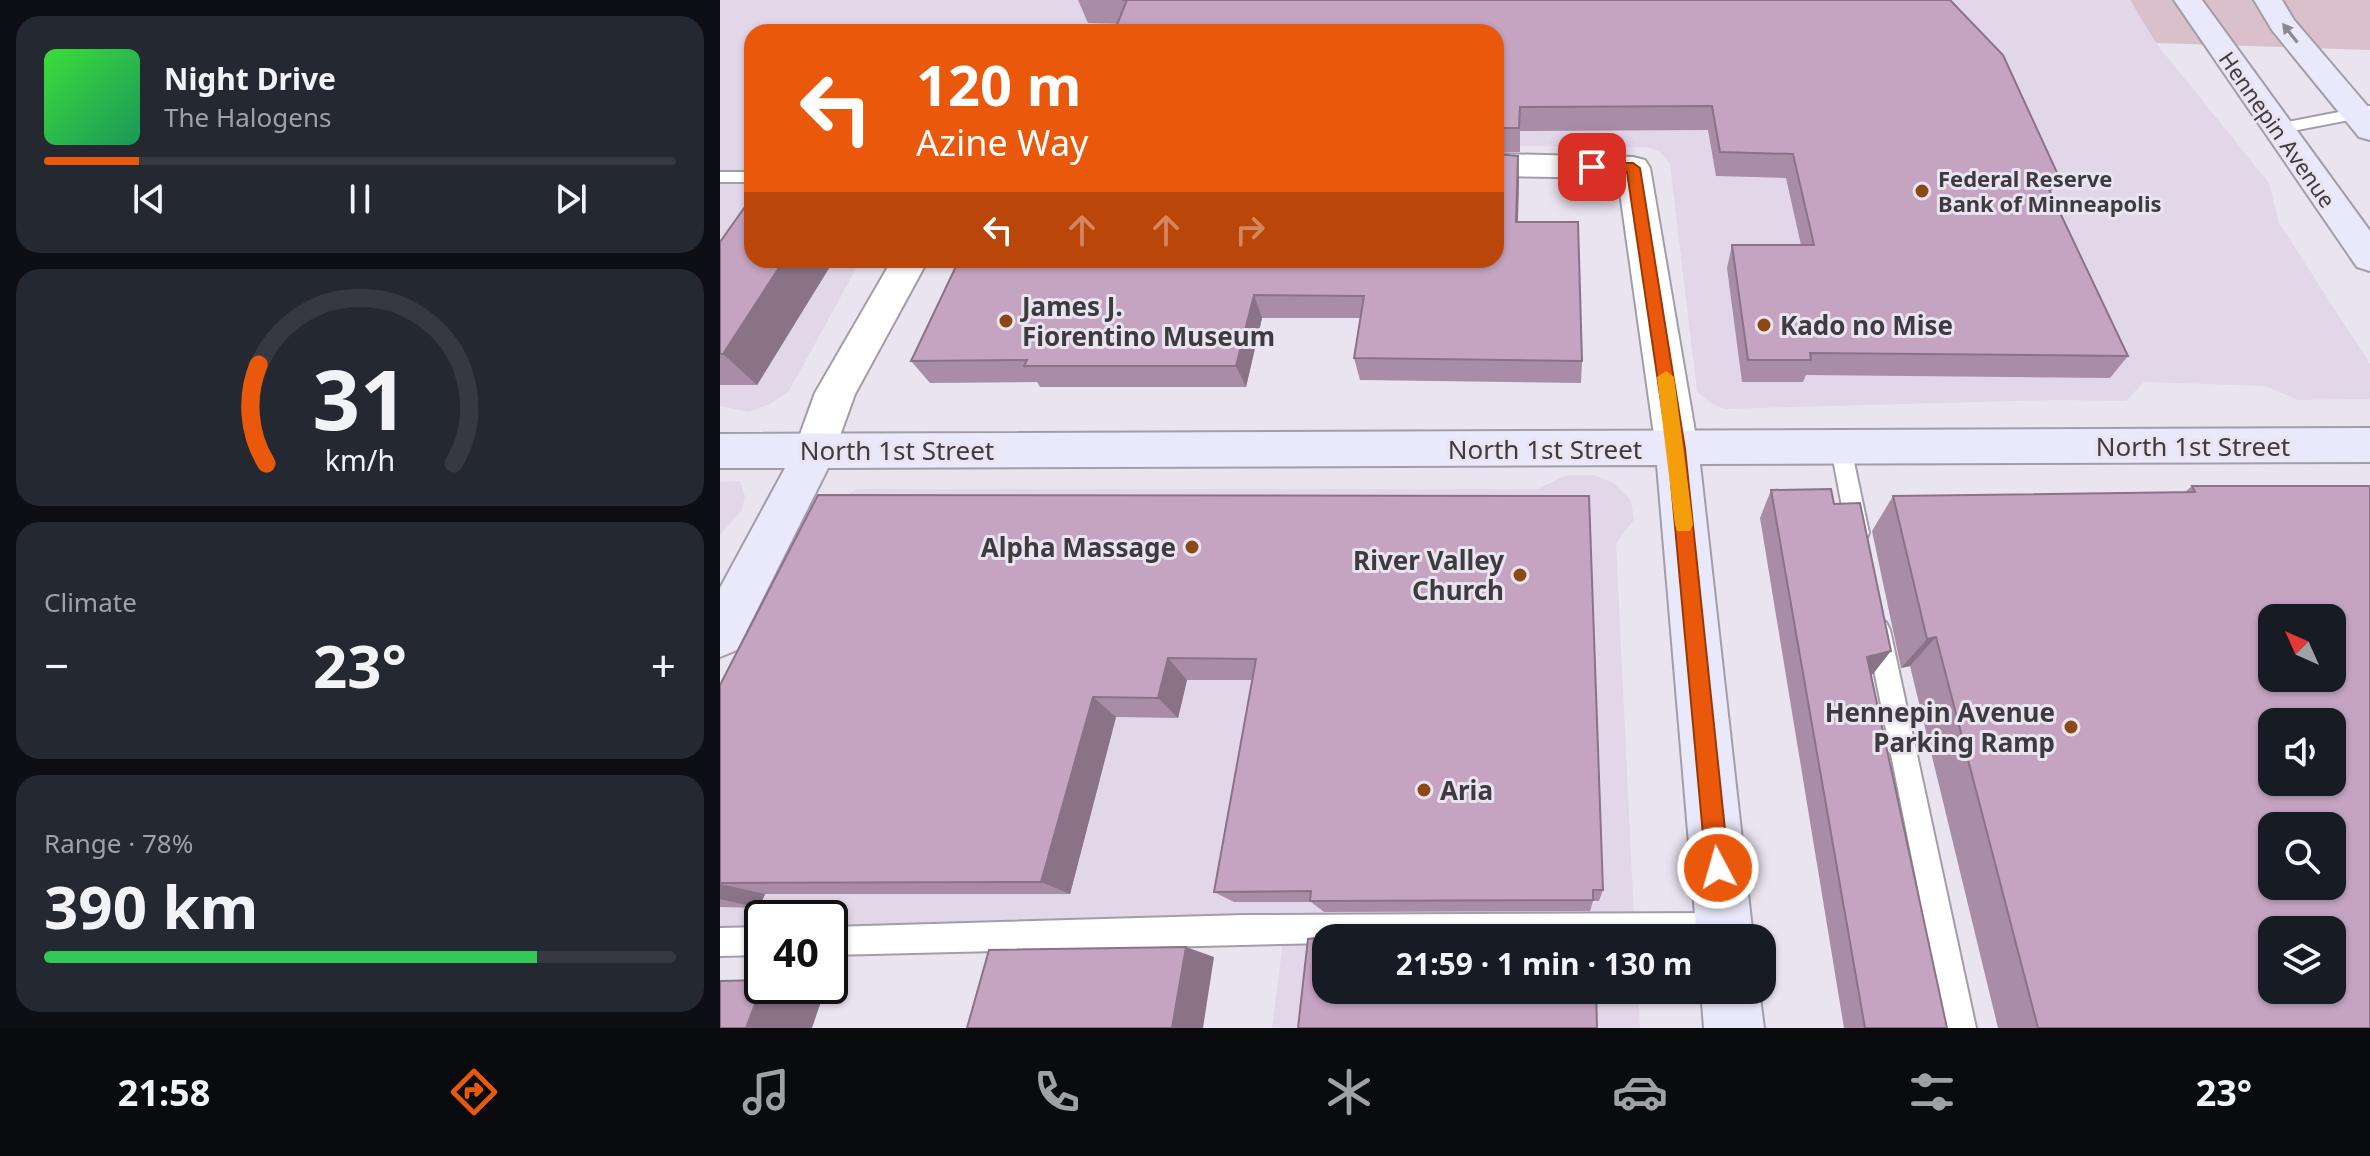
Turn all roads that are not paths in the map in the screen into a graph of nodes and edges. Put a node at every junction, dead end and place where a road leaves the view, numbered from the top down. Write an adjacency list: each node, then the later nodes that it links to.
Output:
1 (2188, 0): 4 (street, Hennepin Avenue)
2 (2268, 0): 3 (street, one-way to 2)
3 (2366, 118): 4 (lane)
4 (2277, 129): 8 (street, Hennepin Avenue)
5 (1504, 165): 12 (street)
6 (720, 177): 7 (lane)
7 (744, 177)
8 (2370, 258)
9 (905, 268): 14 (street)
10 (2370, 445): 11 (street, North 1st Street)
11 (1841, 448): 12 (street, North 1st Street); 15 (lane)
12 (1677, 449): 14 (street, North 1st Street); 18 (street)
13 (720, 451): 14 (street, North 1st Street)
14 (815, 451): 17 (street)
15 (1864, 558)
16 (1873, 605): 25 (lane)
17 (720, 635)
18 (1723, 924)
19 (1312, 930): 20 (lane)
20 (848, 940)
21 (744, 941): 22 (lane)
22 (720, 942)
23 (1731, 1004): 24 (street)
24 (1734, 1028)
25 (1961, 1028)

